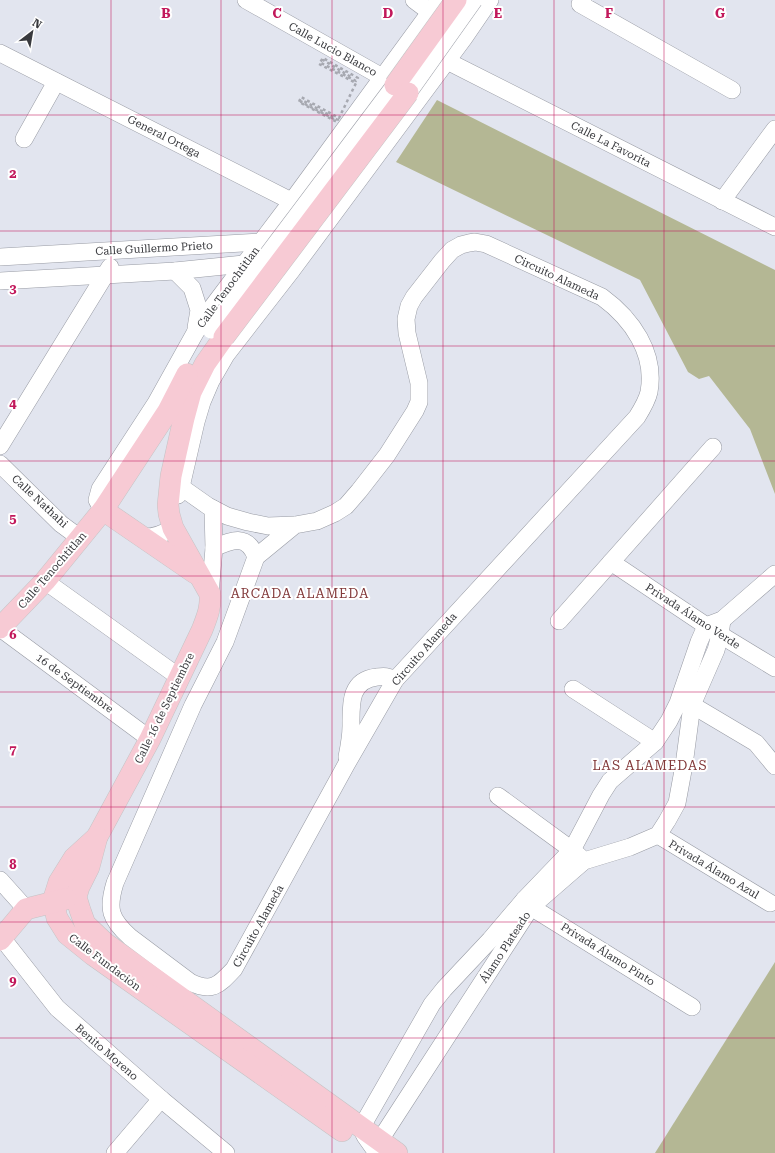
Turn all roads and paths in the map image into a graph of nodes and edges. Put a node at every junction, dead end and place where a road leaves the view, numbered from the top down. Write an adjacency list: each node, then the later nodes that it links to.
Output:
1 (246, 0): 13 (street, Calle Lucio Blanco)
2 (414, 0): 7 (street)
3 (456, 0): 13 (main road, bridge)
4 (474, 0): 13 (street, bridge)
5 (490, 0): 8 (street)
6 (583, 0): 14 (street)
7 (434, 6): 8 (street); 13 (street)
8 (464, 38): 10 (street)
9 (0, 53): 12 (street, General Ortega)
10 (447, 61): 13 (street); 19 (street, Calle La Favorita)
11 (351, 76): 15 (path, bridge)
12 (56, 82): 17 (street); 18 (street, General Ortega)
13 (401, 88): 18 (street, Calle Tenochtitlan); 20 (street); 31 (main road, Calle Tenochtitlan, bridge)
14 (732, 90)
15 (334, 119)
16 (775, 129): 19 (street)
17 (24, 139)
18 (292, 201): 20 (street, General Ortega); 22 (street, Calle Tenochtitlan)
19 (722, 201): 21 (street, Calle La Favorita)
20 (329, 219): 23 (street)
21 (775, 227)
22 (261, 242): 23 (street, Calle Guillermo Prieto); 24 (street, Calle Guillermo Prieto); 26 (street, Calle Tenochtitlan)
23 (307, 249): 28 (street)
24 (118, 250): 25 (street, Calle Guillermo Prieto); 29 (street)
25 (0, 257)
26 (244, 264): 27 (street, Calle Guillermo Prieto); 28 (street, Calle Guillermo Prieto); 31 (street, Calle Tenochtitlan)
27 (175, 270): 29 (street, Calle Guillermo Prieto); 31 (street)
28 (292, 270): 35 (street)
29 (106, 274): 30 (street, Calle Guillermo Prieto); 32 (street)
30 (0, 281)
31 (210, 333): 35 (main road); 37 (main road, Calle Tenochtitlan)
32 (0, 446)
33 (713, 447): 44 (street)
34 (0, 464): 41 (street, Calle Nathahi)
35 (176, 481): 36 (street, Circuito Alameda); 38 (main road)
36 (212, 509): 39 (street, Circuito Alameda); 42 (street)
37 (102, 510): 40 (main road); 41 (main road, Calle Tenochtitlan)
38 (171, 521): 40 (street); 46 (main road)
39 (296, 525): 43 (street, Circuito Alameda); 54 (street, Circuito Alameda)
40 (142, 537): 46 (main road)
41 (80, 538): 47 (main road, Calle Tenochtitlan)
42 (214, 548): 43 (street); 48 (street)
43 (256, 557): 59 (street, Circuito Alameda)
44 (611, 562): 49 (street); 50 (street, Privada Álamo Verde)
45 (775, 574): 50 (street)
46 (199, 575): 48 (main road)
47 (45, 581): 51 (main road, Calle Tenochtitlan); 53 (street)
48 (210, 594): 53 (main road, Calle 16 de Septiembre)
49 (560, 621)
50 (716, 627): 52 (street, Privada Álamo Verde); 56 (street)
51 (0, 628): 57 (street, 16 de Septiembre)
52 (775, 668)
53 (179, 676): 57 (main road, Calle 16 de Septiembre)
54 (395, 680): 59 (street, Circuito Alameda); 59 (street)
55 (572, 689): 58 (street)
56 (685, 704): 58 (street); 60 (street); 62 (street)
57 (150, 738): 63 (main road, Calle 16 de Septiembre)
58 (655, 742): 64 (street)
59 (346, 766)
60 (775, 766)
61 (498, 796): 64 (street)
62 (658, 835): 64 (street, Álamo Plateado); 69 (street, Privada Álamo Azul)
63 (96, 837): 66 (main road); 67 (main road)
64 (578, 856): 68 (street, Álamo Plateado)
65 (0, 880): 70 (street)
66 (76, 897): 67 (main road); 74 (main road, Calle Fundación)
67 (53, 902): 70 (main road); 74 (main road, Calle Fundación)
68 (527, 903): 72 (street, Privada Álamo Pinto); 74 (street, Álamo Plateado); 74 (street, Álamo Plateado)
69 (770, 904)
70 (26, 909): 71 (main road)
71 (1, 939): 73 (street, Benito Moreno)
72 (692, 1007)
73 (161, 1099): 75 (street); 76 (street, Benito Moreno)
74 (371, 1142): 77 (main road, Calle Fundación)
75 (115, 1153)
76 (226, 1153)
77 (397, 1153)

